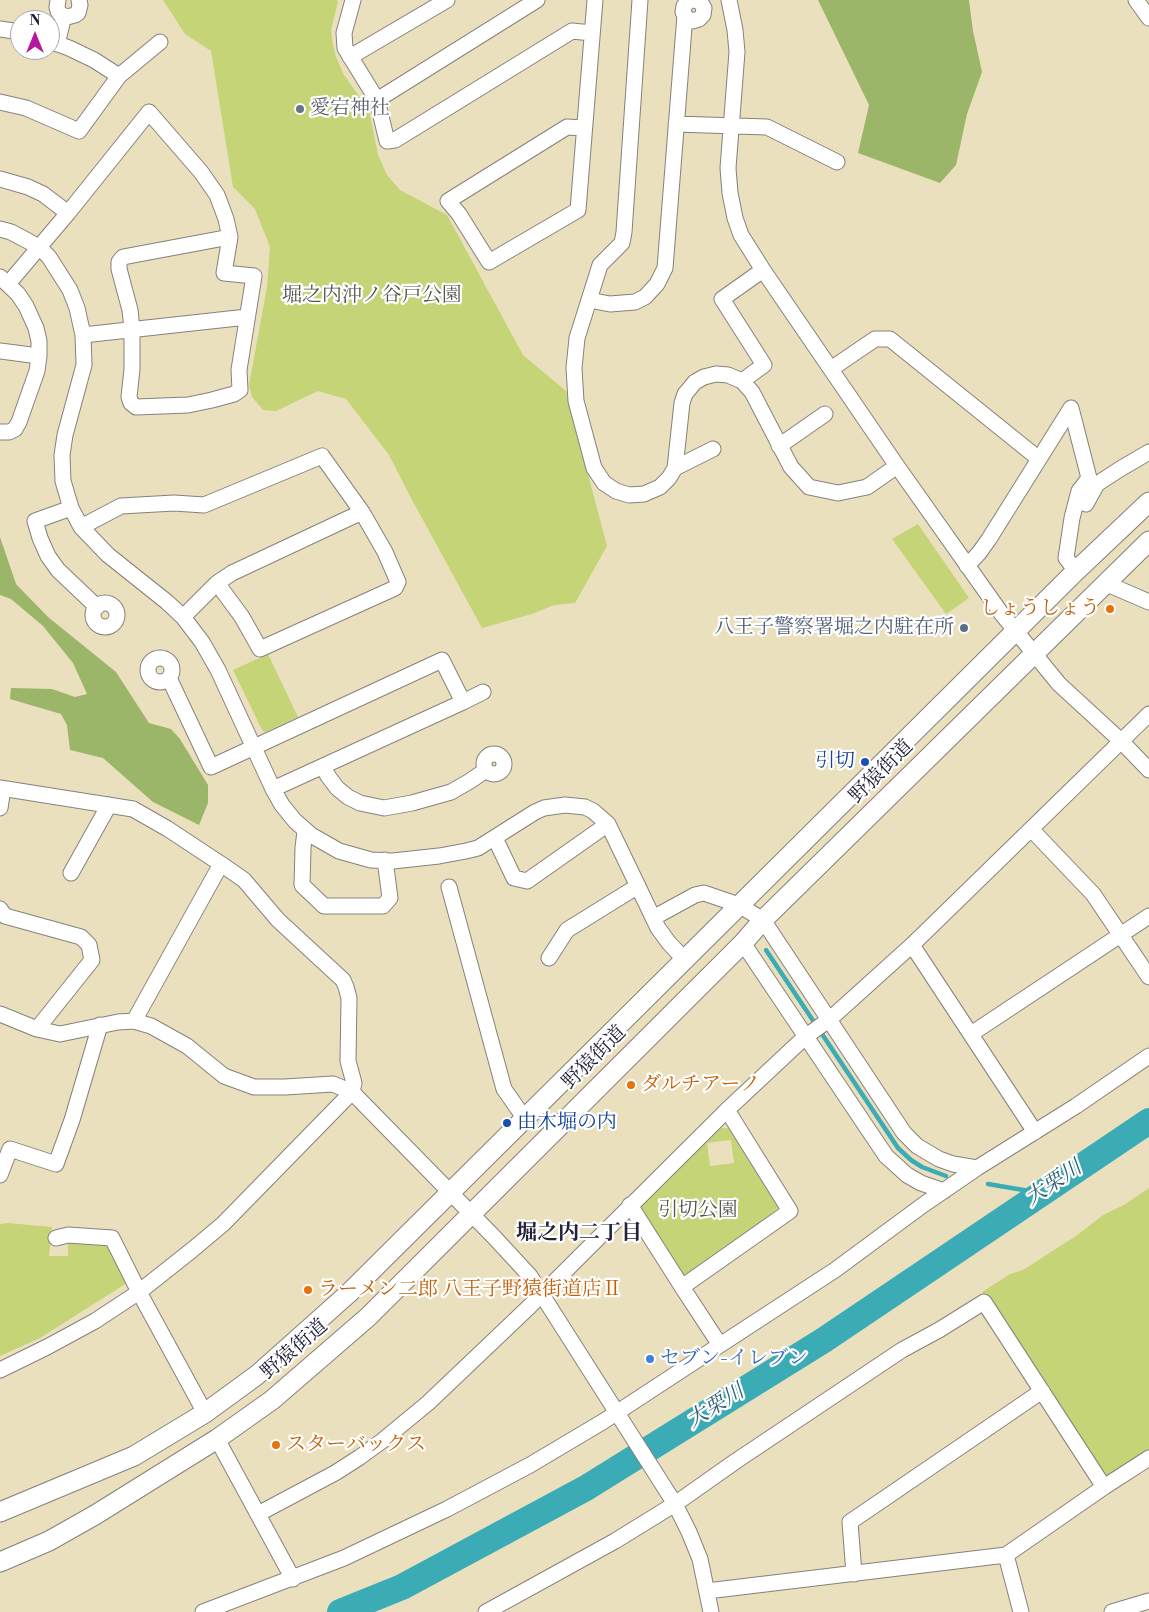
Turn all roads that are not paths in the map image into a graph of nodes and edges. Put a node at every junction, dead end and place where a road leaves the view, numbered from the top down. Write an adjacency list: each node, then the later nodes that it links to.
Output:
1 (58, 0): 11 (street)
2 (79, 0): 11 (street)
3 (447, 0): 17 (street)
4 (537, 0): 19 (street)
5 (595, 0): 14 (street)
6 (640, 0): 32 (street)
7 (695, 0): 21 (street)
8 (729, 0): 22 (street)
9 (1136, 0): 12 (street)
10 (351, 1): 17 (street)
11 (64, 16): 13 (street)
12 (1149, 18)
13 (60, 26)
14 (592, 33): 19 (street); 23 (street)
15 (160, 42): 18 (street)
16 (60, 45): 18 (street)
17 (350, 57): 19 (street)
18 (120, 76): 20 (street)
19 (377, 100)
20 (0, 102)
21 (676, 124): 22 (street); 32 (street)
22 (731, 125): 24 (street); 30 (street)
23 (584, 128): 23 (street)
24 (837, 162)
25 (0, 179): 26 (street)
26 (68, 213): 28 (street); 29 (street)
27 (0, 229): 29 (street)
28 (230, 236): 33 (street); 34 (street)
29 (40, 248): 31 (street); 35 (street)
30 (763, 270): 38 (street); 39 (street)
31 (4, 280): 37 (street)
32 (589, 300): 47 (street)
33 (246, 317): 34 (street); 34 (street)
34 (132, 329): 35 (street)
35 (83, 335): 50 (street)
36 (0, 351): 37 (street)
37 (39, 356): 41 (street)
38 (831, 369): 45 (street); 46 (street)
39 (742, 381): 42 (street); 47 (street)
40 (825, 414): 42 (street)
41 (0, 432)
42 (779, 446): 46 (street)
43 (713, 449): 47 (street)
44 (1149, 452): 49 (street)
45 (1039, 458): 54 (street); 55 (street)
46 (897, 466): 54 (street)
47 (675, 468)
48 (1149, 502): 55 (main road, 野猿街道)
49 (1086, 504)
50 (71, 508): 52 (street); 59 (street)
51 (362, 512): 52 (street); 56 (street); 56 (street)
52 (81, 527): 60 (street)
53 (1149, 541): 57 (main road, 野猿街道)
54 (967, 566): 61 (street)
55 (1076, 571): 61 (main road, 野猿街道)
56 (217, 582): 60 (street)
57 (1105, 583): 58 (street); 62 (main road, 野猿街道)
58 (1149, 602)
59 (97, 607)
60 (183, 617): 68 (street)
61 (1015, 631): 62 (street); 85 (main road, 野猿街道)
62 (1034, 654): 67 (street); 89 (main road, 野猿街道)
63 (169, 678): 68 (street)
64 (483, 692): 65 (street)
65 (463, 702): 68 (street); 69 (street)
66 (1149, 714): 67 (street)
67 (1121, 741): 71 (street); 77 (street)
68 (253, 747): 73 (street)
69 (324, 767): 70 (street); 73 (street)
70 (486, 770)
71 (1149, 770)
72 (2, 789): 74 (street); 75 (street)
73 (273, 789): 78 (street)
74 (109, 805): 81 (street); 82 (street)
75 (0, 808)
76 (608, 824): 79 (street); 79 (street); 83 (street)
77 (1032, 829): 90 (street); 92 (street)
78 (305, 830): 80 (street); 80 (street)
79 (495, 838): 80 (street)
80 (385, 860)
81 (220, 864): 98 (street); 104 (street)
82 (71, 873)
83 (638, 886): 88 (street); 93 (street)
84 (449, 887): 106 (street)
85 (739, 906): 88 (street); 89 (street); 94 (main road, 野猿街道)
86 (0, 908): 100 (street)
87 (1149, 916): 90 (street)
88 (653, 918): 94 (street)
89 (763, 920): 91 (main road, 野猿街道); 97 (street)
90 (1120, 935): 95 (street); 101 (street)
91 (743, 943): 102 (street); 113 (main road, 野猿街道)
92 (912, 946): 97 (street); 101 (street)
93 (549, 958)
94 (685, 960): 106 (main road, 野猿街道)
95 (1149, 977)
96 (0, 1014): 100 (street)
97 (830, 1019): 102 (street); 108 (street)
98 (134, 1021): 99 (street); 104 (street)
99 (100, 1026): 100 (street); 109 (street)
100 (37, 1029)
101 (971, 1034): 107 (street)
102 (805, 1037): 105 (street); 110 (street)
103 (1149, 1056): 107 (street)
104 (352, 1092): 111 (street); 116 (street)
105 (727, 1110): 112 (street); 115 (street)
106 (525, 1120): 111 (main road, 野猿街道)
107 (1035, 1132): 108 (street)
108 (977, 1168): 110 (street)
109 (0, 1175)
110 (944, 1191): 118 (street)
111 (451, 1193): 113 (street); 121 (main road, 野猿街道)
112 (630, 1205): 115 (street); 117 (street)
113 (472, 1214): 117 (street); 123 (main road, 野猿街道)
114 (56, 1238): 116 (street)
115 (682, 1288): 118 (street)
116 (138, 1292): 119 (street); 121 (street)
117 (542, 1293): 122 (street); 128 (street)
118 (720, 1345): 122 (street)
119 (0, 1370)
120 (1042, 1391): 125 (street); 126 (street); 131 (street)
121 (205, 1413): 127 (main road, 野猿街道)
122 (621, 1418): 126 (street); 132 (street)
123 (217, 1439): 128 (street); 130 (main road, 野猿街道)
124 (1149, 1458): 125 (street)
125 (1104, 1487): 129 (street)
126 (675, 1504): 133 (street); 136 (street)
127 (0, 1512)
128 (258, 1514): 132 (street)
129 (1006, 1556): 131 (street); 138 (street)
130 (0, 1562)
131 (854, 1574): 133 (street)
132 (293, 1579): 135 (street)
133 (707, 1591): 137 (street)
134 (1149, 1601): 139 (street)
135 (203, 1612)
136 (486, 1612)
137 (711, 1612)
138 (1021, 1612)
139 (1112, 1612)

